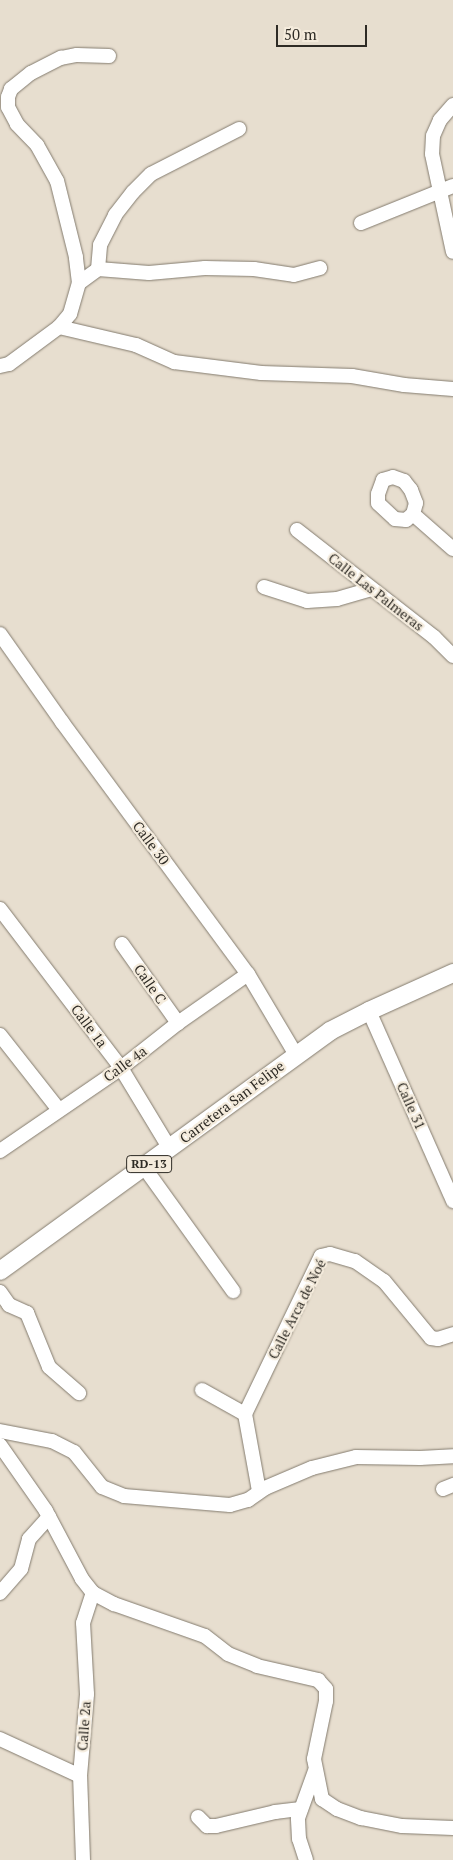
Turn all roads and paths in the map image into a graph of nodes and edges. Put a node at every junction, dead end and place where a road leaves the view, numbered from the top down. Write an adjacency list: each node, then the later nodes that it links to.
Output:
1 (110, 56): 10 (street)
2 (453, 105): 5 (street)
3 (239, 129): 9 (street)
4 (453, 186): 5 (street)
5 (440, 193): 6 (street); 7 (street)
6 (361, 223)
7 (453, 252)
8 (320, 268): 9 (street)
9 (98, 269): 10 (street)
10 (79, 283): 11 (street)
11 (58, 327): 12 (street); 13 (street)
12 (0, 366)
13 (453, 389)
14 (413, 514): 16 (street)
15 (297, 530): 18 (street, Calle Las Palmeras)
16 (453, 549)
17 (264, 587): 18 (street)
18 (371, 589): 20 (street, Calle Las Palmeras)
19 (0, 634): 24 (street, Calle 30)
20 (453, 656)
21 (0, 909): 29 (street, Calle 1a)
22 (122, 944): 26 (street, Calle C)
23 (453, 973): 25 (main road, Carretera San Felipe / RD-13)
24 (248, 974): 26 (street, Calle 4a); 28 (street, Calle 30)
25 (369, 1011): 28 (main road, Carretera San Felipe / RD-13); 34 (street, Calle 31)
26 (178, 1024): 29 (street, Calle 4a)
27 (0, 1035): 30 (street)
28 (296, 1055): 31 (main road, Carretera San Felipe / RD-13)
29 (121, 1068): 30 (street, Calle 4a); 31 (street, Calle 1a)
30 (59, 1110): 32 (street, Calle 4a)
31 (170, 1149): 33 (main road, Carretera San Felipe / RD-13)
32 (0, 1151)
33 (144, 1168): 35 (main road, Carretera San Felipe / RD-13); 36 (street)
34 (453, 1202)
35 (0, 1271)
36 (233, 1291)
37 (0, 1292): 40 (street)
38 (453, 1334): 41 (street, Calle Arca de Noé)
39 (202, 1390): 41 (street)
40 (80, 1393)
41 (245, 1414): 45 (street)
42 (0, 1431): 45 (street)
43 (0, 1445): 46 (street)
44 (453, 1456): 45 (street)
45 (259, 1491)
46 (49, 1516): 47 (street); 48 (street)
47 (0, 1593)
48 (93, 1593): 50 (street); 51 (street, Calle 2a)
49 (0, 1739): 51 (street)
50 (315, 1770): 52 (street); 54 (street)
51 (80, 1776): 55 (street, Calle 2a)
52 (301, 1809): 53 (street); 56 (street)
53 (198, 1818)
54 (453, 1828)
55 (83, 1860)
56 (306, 1860)

